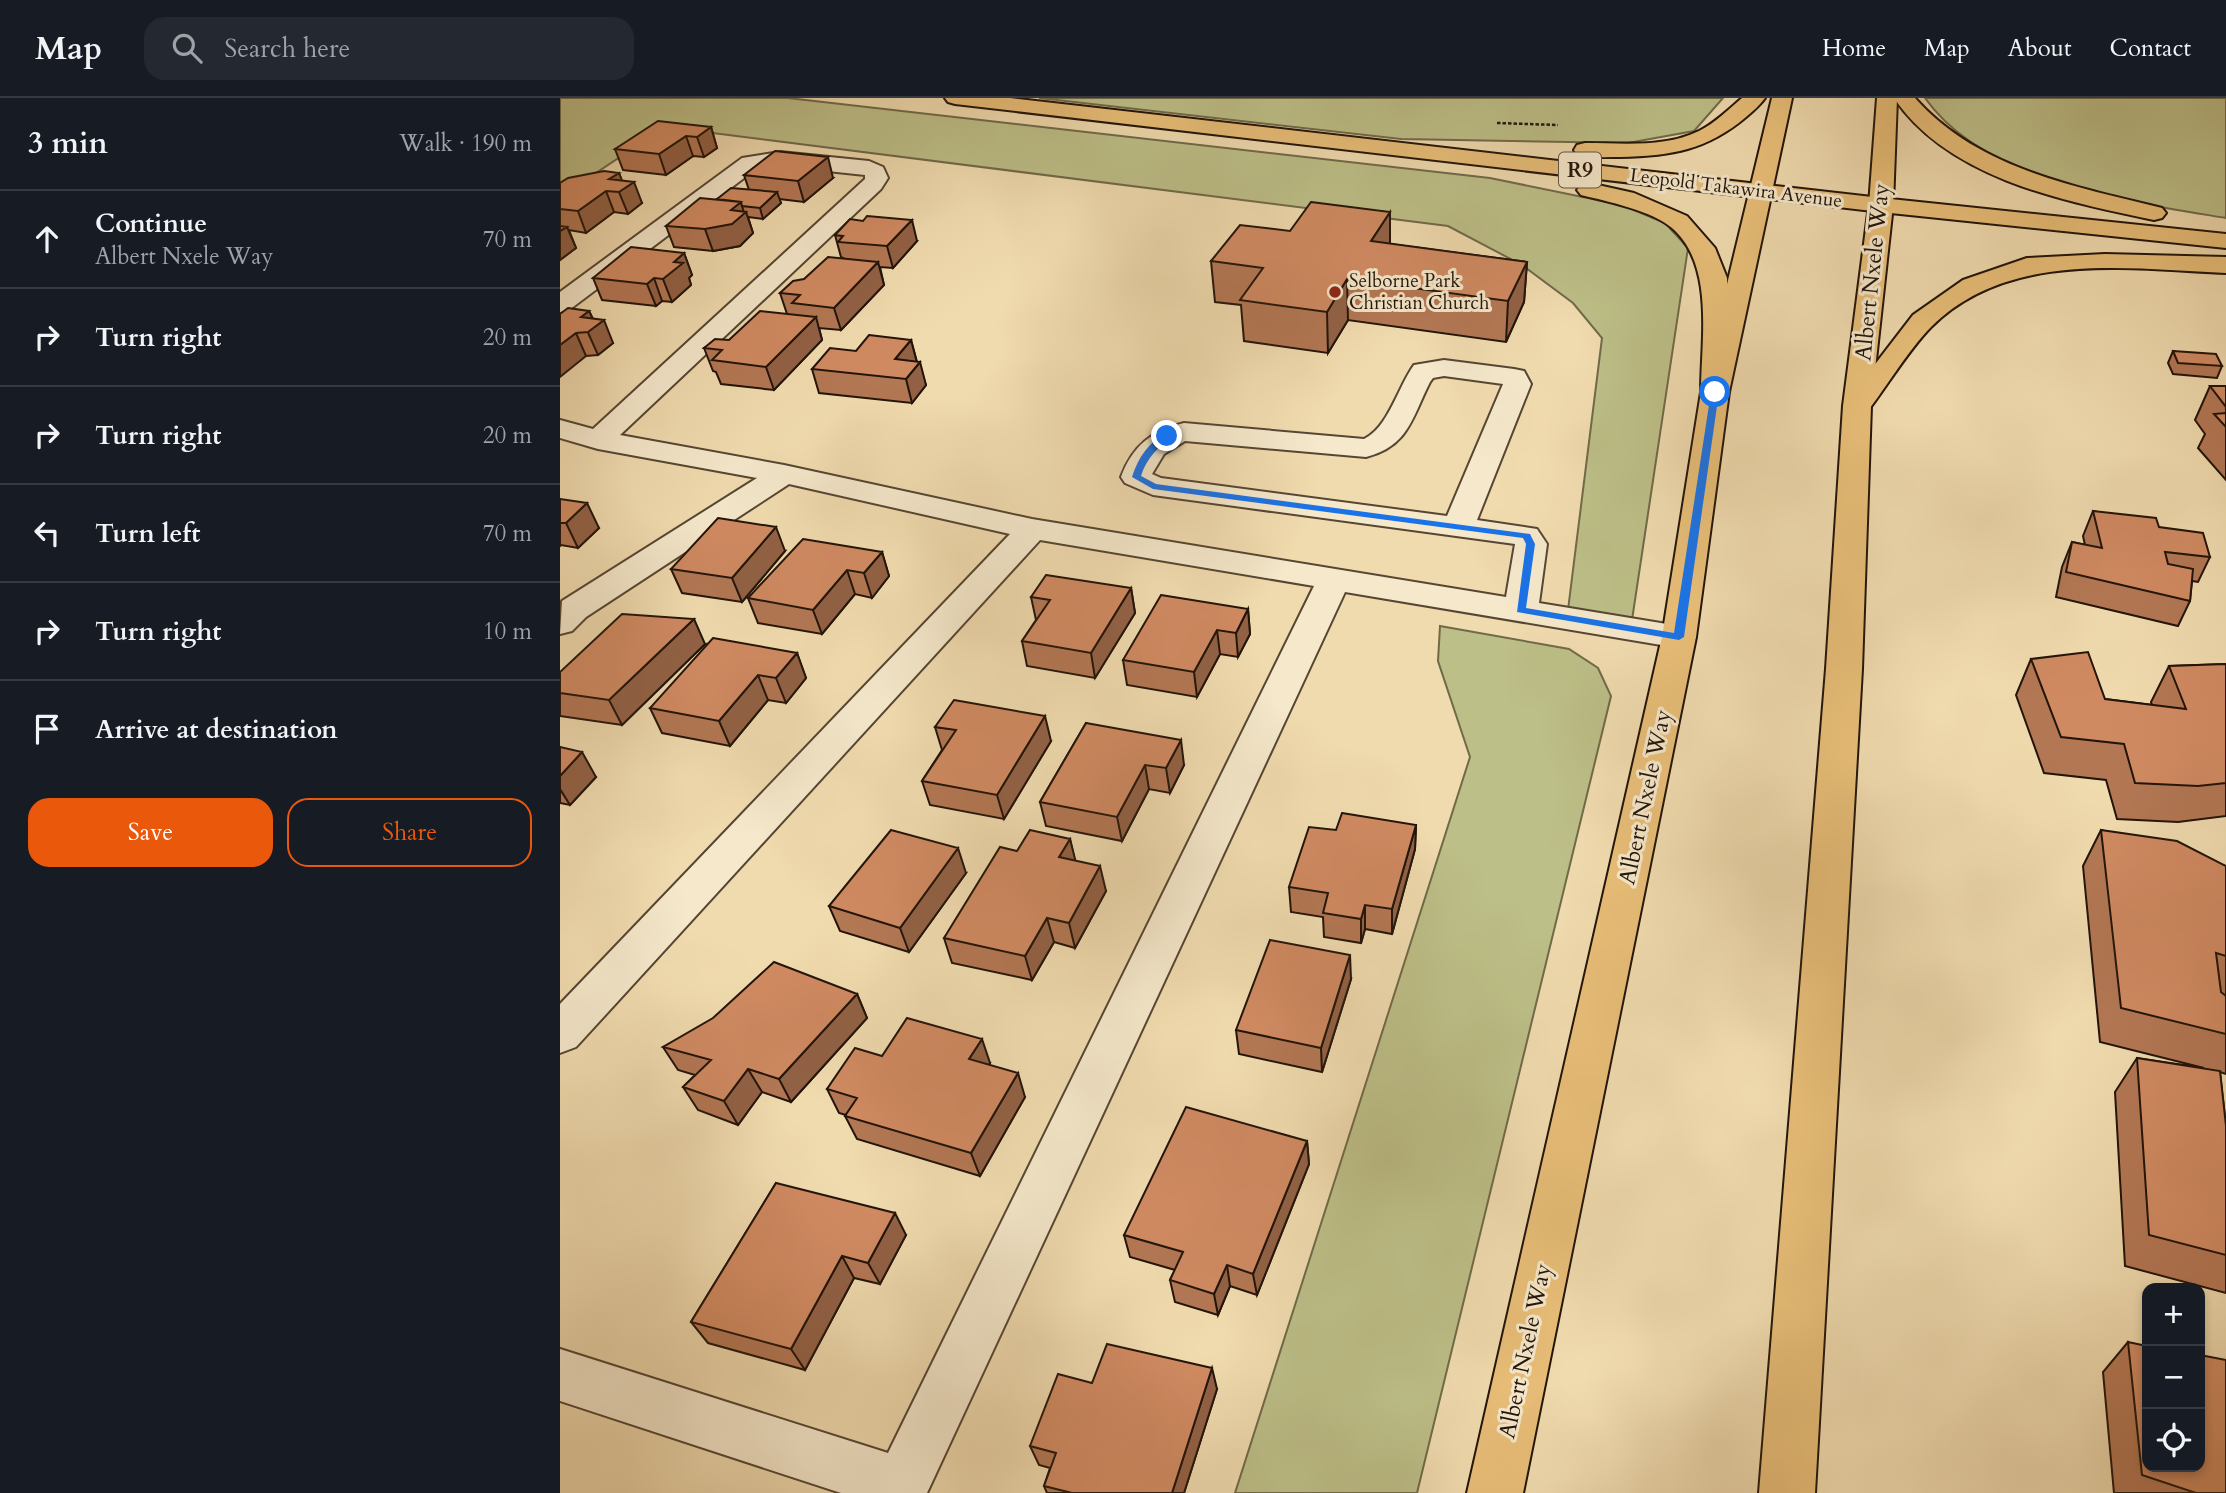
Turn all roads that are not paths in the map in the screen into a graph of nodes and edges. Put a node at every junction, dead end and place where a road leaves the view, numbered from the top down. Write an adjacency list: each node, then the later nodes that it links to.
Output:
1 (955, 98): 6 (main road, Leopold Takawira Avenue / R9)
2 (1755, 98): 6 (main road)
3 (1782, 98): 7 (main road, Albert Nxele Way)
4 (1887, 98): 8 (main road, Albert Nxele Way)
5 (1904, 98): 9 (main road)
6 (1401, 150): 7 (main road, Leopold Takawira Avenue / R9); 13 (main road)
7 (1760, 191): 8 (main road, Leopold Takawira Avenue / R9); 13 (main road, Albert Nxele Way)
8 (1881, 205): 10 (main road, Leopold Takawira Avenue / R9); 14 (main road, Albert Nxele Way)
9 (2226, 225)
10 (2226, 241)
11 (2226, 265): 14 (main road)
12 (560, 304): 16 (street)
13 (1715, 392): 23 (main road, Albert Nxele Way)
14 (1857, 406): 28 (main road, Albert Nxele Way)
15 (560, 429): 16 (street)
16 (598, 439): 17 (street)
17 (784, 474): 19 (street); 22 (street)
18 (1459, 526): 18 (street); 21 (street)
19 (1032, 529): 20 (street); 24 (street)
20 (1334, 580): 21 (street); 26 (street)
21 (1521, 610): 23 (street)
22 (560, 623)
23 (1679, 637): 27 (main road, Albert Nxele Way)
24 (560, 1034)
25 (560, 1375): 26 (street)
26 (900, 1489)
27 (1495, 1493)
28 (1787, 1493)

